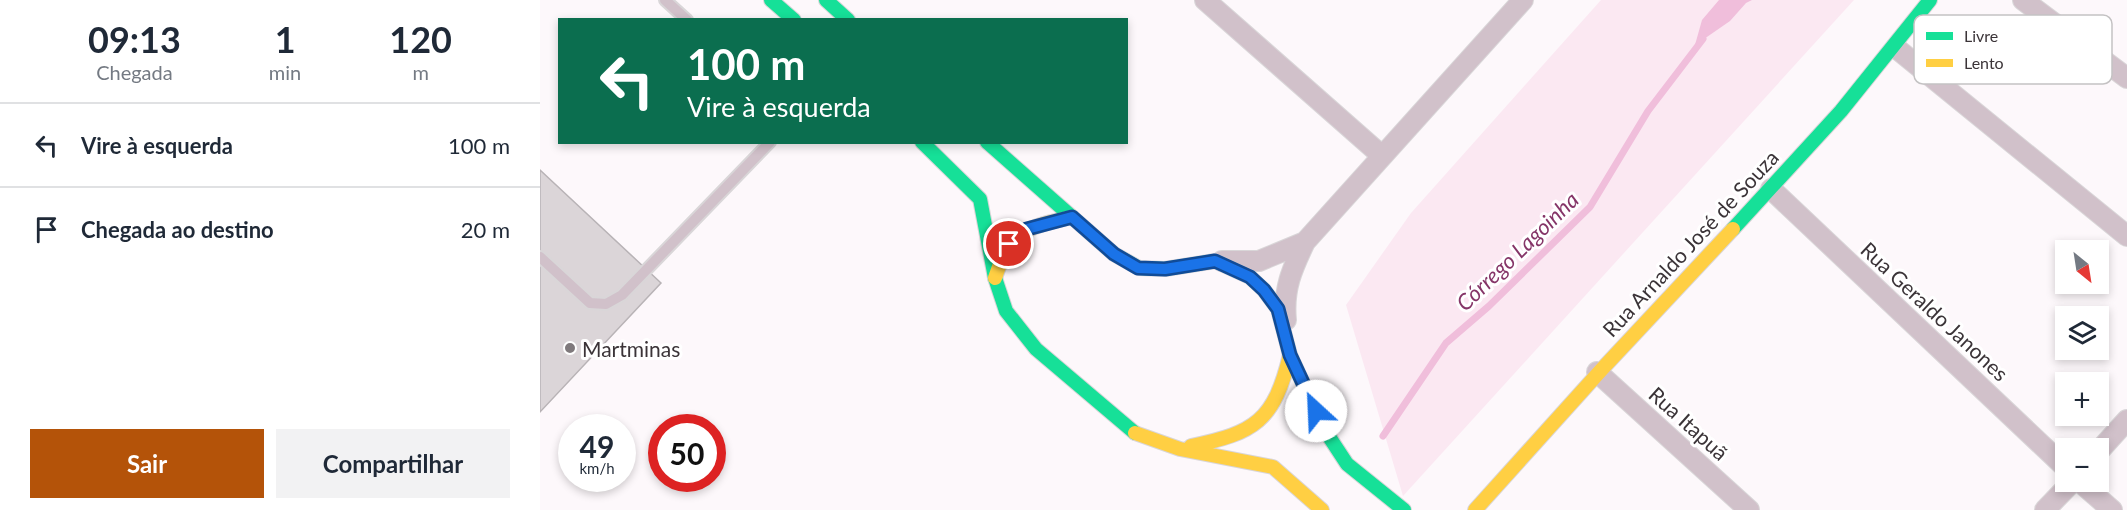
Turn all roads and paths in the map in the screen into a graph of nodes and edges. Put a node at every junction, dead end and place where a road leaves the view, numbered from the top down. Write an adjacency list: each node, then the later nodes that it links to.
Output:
1 (665, 0): 10 (lane)
2 (771, 0): 11 (main road)
3 (826, 0): 12 (main road)
4 (1204, 0): 22 (street)
5 (1523, 0): 22 (street)
6 (1930, 0): 8 (main road, Rua Arnaldo José de Souza)
7 (2023, 0): 9 (street)
8 (1919, 15)
9 (2043, 15)
10 (685, 18)
11 (792, 18)
12 (846, 18)
13 (1914, 23): 14 (main road, Rua Arnaldo José de Souza)
14 (1896, 48): 15 (street); 23 (main road, Rua Arnaldo José de Souza)
15 (1914, 63)
16 (2112, 67): 17 (street)
17 (2127, 78)
18 (1940, 84): 25 (street)
19 (768, 144): 27 (lane)
20 (924, 144): 29 (main road)
21 (989, 144): 24 (main road)
22 (1381, 155): 26 (street)
23 (1771, 189): 31 (main road, Rua Arnaldo José de Souza); 35 (street, Rua Geraldo Janones)
24 (1072, 217): 28 (main road); 29 (main road)
25 (2127, 236)
26 (1305, 242): 28 (street); 30 (street)
27 (540, 257)
28 (1215, 261): 30 (main road)
29 (994, 278): 34 (main road)
30 (1290, 355): 34 (main road); 39 (main road)
31 (1597, 372): 40 (main road, Rua Arnaldo José de Souza); 41 (street, Rua Itapuã)
32 (2127, 420): 33 (street)
33 (2109, 440)
34 (1180, 449): 38 (main road)
35 (2055, 458)
36 (2062, 492): 42 (street)
37 (2091, 492): 43 (street)
38 (1318, 506)
39 (1404, 510)
40 (1475, 510)
41 (1749, 510)
42 (2045, 510)
43 (2112, 510)

